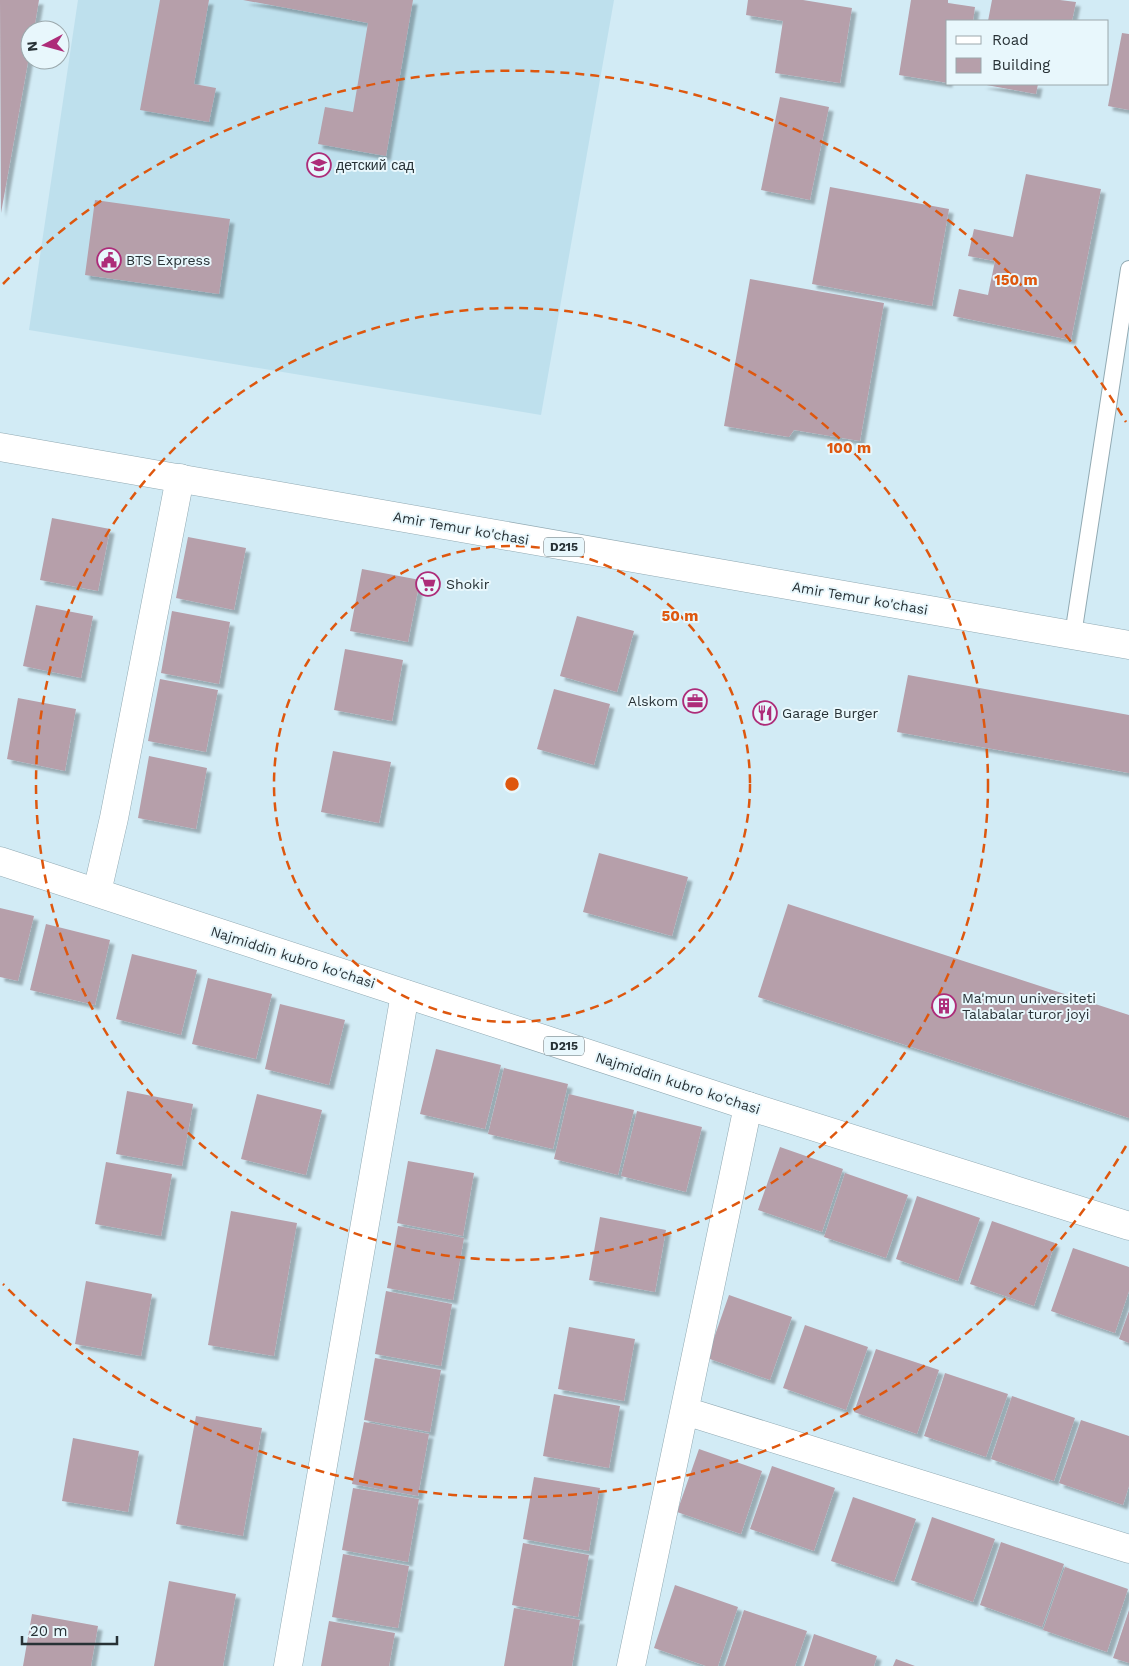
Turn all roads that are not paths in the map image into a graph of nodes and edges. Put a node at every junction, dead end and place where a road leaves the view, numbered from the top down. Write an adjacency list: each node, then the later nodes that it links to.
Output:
1 (1129, 269): 4 (lane)
2 (0, 447): 3 (main road, Amir Temur ko'chasi / D215)
3 (180, 478): 4 (main road, Amir Temur ko'chasi / D215); 7 (main road)
4 (1073, 635): 5 (main road, Amir Temur ko'chasi / D215)
5 (1129, 645)
6 (0, 861): 7 (main road, Najmiddin kubro ko'chasi / D215)
7 (96, 892): 8 (main road, Najmiddin kubro ko'chasi / D215)
8 (405, 994): 9 (main road, Najmiddin kubro ko'chasi / D215); 13 (main road)
9 (748, 1106): 10 (main road, Najmiddin kubro ko'chasi / D215); 11 (main road)
10 (1129, 1226)
11 (685, 1411): 12 (main road); 14 (main road)
12 (1129, 1549)
13 (288, 1666)
14 (631, 1666)

